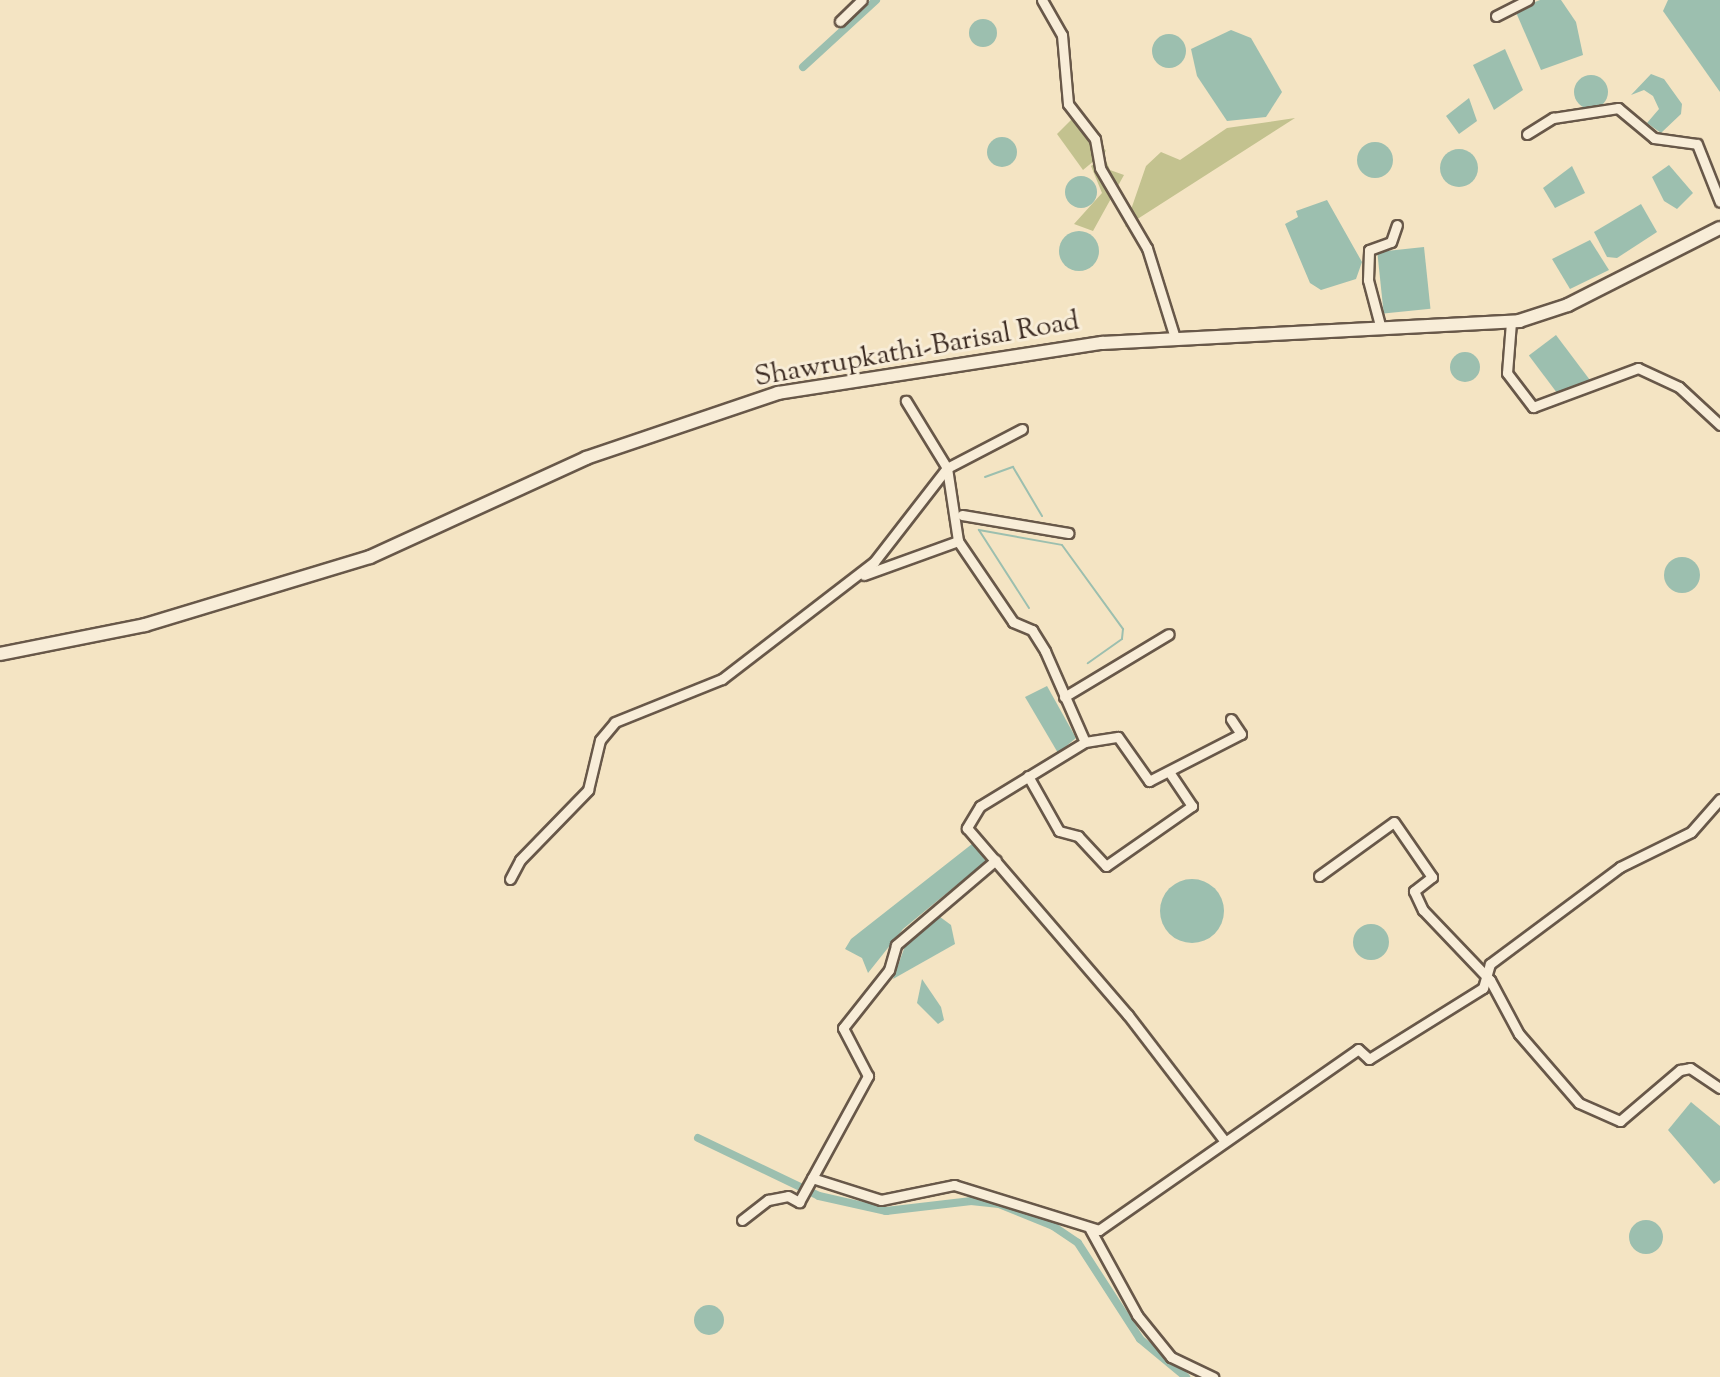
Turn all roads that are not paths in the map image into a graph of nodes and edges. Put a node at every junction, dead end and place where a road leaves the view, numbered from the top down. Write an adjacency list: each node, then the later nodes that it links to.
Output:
1 (862, 0): 5 (street)
2 (1042, 0): 12 (street)
3 (1528, 0): 4 (street)
4 (1496, 16)
5 (840, 21)
6 (1527, 134): 7 (street)
7 (1720, 202)
8 (1397, 225): 11 (street)
9 (1720, 228): 10 (main road, Shawrupkathi-Barisal Road)
10 (1511, 322): 11 (main road, Shawrupkathi-Barisal Road); 14 (street)
11 (1381, 329): 12 (main road, Shawrupkathi-Barisal Road)
12 (1175, 338): 22 (main road, Shawrupkathi-Barisal Road)
13 (906, 401): 16 (street)
14 (1720, 425)
15 (1022, 429): 16 (street)
16 (947, 468): 19 (street); 20 (street)
17 (962, 515): 18 (street)
18 (1068, 533)
19 (958, 541): 20 (street); 23 (street)
20 (846, 584): 31 (street)
21 (1169, 634): 23 (street)
22 (0, 654)
23 (1064, 697): 25 (street)
24 (1231, 719): 26 (street)
25 (1085, 742): 26 (street); 27 (street)
26 (1170, 773): 27 (street)
27 (1028, 776): 29 (street)
28 (1720, 799): 32 (street)
29 (996, 860): 34 (street); 35 (street)
30 (1319, 876): 32 (street)
31 (510, 879)
32 (1490, 980): 33 (street); 34 (street)
33 (1720, 1088)
34 (1224, 1140): 37 (street)
35 (811, 1180): 36 (street); 37 (street)
36 (742, 1220)
37 (1090, 1229): 38 (street)
38 (1213, 1377)

